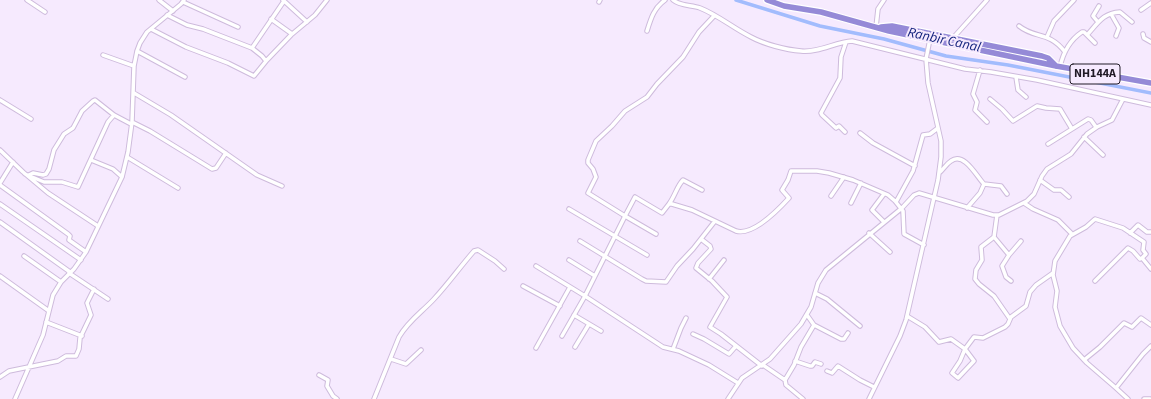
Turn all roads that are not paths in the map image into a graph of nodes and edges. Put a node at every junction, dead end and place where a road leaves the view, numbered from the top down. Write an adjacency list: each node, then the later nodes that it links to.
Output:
1 (27, 0): 16 (street)
2 (159, 0): 15 (street)
3 (283, 0): 20 (street); 21 (street)
4 (327, 0): 21 (street)
5 (666, 0): 10 (street); 28 (street)
6 (767, 0): 26 (highway, NH144A)
7 (884, 0): 26 (street)
8 (987, 0): 34 (street)
9 (183, 1): 15 (street); 25 (street)
10 (674, 1): 19 (street)
11 (1072, 1): 33 (street)
12 (1151, 3): 14 (street)
13 (1099, 6): 22 (street)
14 (1141, 10)
15 (172, 11): 18 (street)
16 (45, 12)
17 (1111, 14): 22 (street); 23 (street); 32 (street)
18 (167, 15): 27 (street); 39 (street)
19 (714, 16): 36 (street); 100 (street)
20 (271, 19): 29 (street); 39 (street)
21 (307, 22): 29 (street)
22 (1098, 22): 31 (street)
23 (1132, 22)
24 (1019, 26): 33 (street)
25 (238, 27)
26 (877, 27): 34 (highway, NH144A); 35 (highway, NH144A)
27 (151, 29): 40 (street); 44 (street)
28 (647, 31)
29 (292, 34): 44 (street)
30 (1143, 34): 37 (street)
31 (1087, 35): 38 (street); 41 (street)
32 (1116, 36)
33 (1047, 37): 41 (street)
34 (953, 38): 46 (highway, NH144A)
35 (930, 39): 43 (street); 46 (highway, NH144A)
36 (846, 42): 43 (street); 64 (street)
37 (1151, 42)
38 (1095, 43)
39 (252, 48): 44 (street)
40 (137, 51): 45 (street); 48 (street)
41 (1065, 52): 46 (street)
42 (103, 55): 45 (street)
43 (926, 59): 47 (street); 62 (street)
44 (266, 61)
45 (134, 66): 51 (street)
46 (1058, 66): 50 (highway, NH144A)
47 (980, 70): 49 (street); 59 (street)
48 (185, 77)
49 (1016, 77): 52 (street); 54 (street)
50 (1148, 83)
51 (134, 93): 60 (street); 69 (street)
52 (1026, 97)
53 (990, 99): 63 (street)
54 (1123, 99): 56 (street); 61 (street)
55 (0, 100): 58 (street)
56 (1151, 105)
57 (114, 115): 60 (street); 72 (street); 76 (street)
58 (31, 119)
59 (987, 122)
60 (131, 123): 69 (street); 71 (street)
61 (1096, 127): 63 (street); 66 (street)
62 (938, 128): 74 (street); 75 (street)
63 (1072, 129): 67 (street)
64 (845, 132)
65 (860, 133): 74 (street)
66 (1084, 136): 70 (street); 79 (street)
67 (1048, 144)
68 (0, 150): 73 (street)
69 (226, 153): 83 (street)
70 (1103, 155)
71 (127, 157): 77 (street); 84 (street)
72 (91, 160): 76 (street); 77 (street)
73 (13, 162): 76 (street); 80 (street)
74 (915, 166): 91 (street)
75 (939, 172): 82 (street); 90 (street)
76 (27, 175): 104 (street)
77 (122, 177): 104 (street)
78 (844, 177): 81 (street); 88 (street); 101 (street)
79 (1040, 180): 89 (street); 93 (street)
80 (0, 184): 116 (street)
81 (861, 184): 86 (street); 92 (street)
82 (984, 184): 87 (street); 97 (street)
83 (282, 186)
84 (178, 188)
85 (702, 190): 95 (street)
86 (884, 194): 91 (street); 103 (street)
87 (1007, 194)
88 (832, 196)
89 (1070, 197)
90 (934, 198): 96 (street); 97 (street); 115 (street)
91 (896, 202): 96 (street)
92 (851, 203)
93 (1024, 203): 99 (street); 109 (street)
94 (0, 204): 123 (street)
95 (669, 204): 100 (street); 101 (street)
96 (902, 208): 103 (street); 115 (street)
97 (967, 208): 99 (street)
98 (569, 209): 110 (street)
99 (997, 215): 111 (street)
100 (625, 216): 107 (street); 110 (street)
101 (715, 221): 112 (street)
102 (0, 222): 129 (street)
103 (884, 222): 108 (street)
104 (98, 226): 116 (street)
105 (1151, 232): 106 (street)
106 (1130, 233): 109 (street); 122 (street)
107 (656, 234)
108 (870, 234): 117 (street); 140 (street)
109 (1072, 234): 130 (street)
110 (615, 236): 118 (street); 121 (street)
111 (994, 237): 119 (street); 149 (street)
112 (701, 239): 121 (street); 133 (street)
113 (580, 241): 121 (street)
114 (1021, 241): 119 (street)
115 (924, 245): 147 (street)
116 (86, 252): 123 (street)
117 (890, 252)
118 (647, 255)
119 (1009, 255): 134 (street)
120 (24, 256): 136 (street)
121 (606, 256): 132 (street)
122 (1142, 258): 128 (street); 135 (street)
123 (81, 260): 129 (street)
124 (569, 260): 132 (street)
125 (724, 260): 133 (street)
126 (536, 266): 138 (street)
127 (504, 269): 167 (street)
128 (1151, 269)
129 (70, 273): 136 (street); 139 (street)
130 (1053, 273): 149 (street); 168 (street)
131 (0, 276): 144 (street)
132 (595, 276): 141 (street)
133 (709, 279): 160 (street)
134 (1011, 281)
135 (1095, 281)
136 (61, 282): 144 (street)
137 (523, 286): 143 (street)
138 (570, 287): 141 (street); 143 (street)
139 (94, 289): 142 (street); 158 (street)
140 (815, 293): 146 (street); 154 (street)
141 (585, 296): 145 (street); 164 (street)
142 (108, 299)
143 (560, 306): 163 (street)
144 (49, 311): 150 (street)
145 (574, 315): 151 (street); 159 (street)
146 (807, 315): 152 (street); 172 (street)
147 (907, 316): 165 (street); 179 (street)
148 (686, 318): 164 (street)
149 (1010, 319): 165 (street)
150 (46, 322): 158 (street); 171 (street)
151 (589, 324): 155 (street); 162 (street)
152 (814, 325): 156 (street); 169 (street)
153 (1151, 325): 168 (street)
154 (860, 326)
155 (601, 331)
156 (848, 333)
157 (693, 334): 160 (street)
158 (82, 336): 171 (street)
159 (562, 336)
160 (736, 346): 172 (street)
161 (1151, 346): 180 (street)
162 (575, 347)
163 (536, 348)
164 (673, 349): 178 (street)
165 (965, 349): 165 (street)
166 (421, 350): 167 (street)
167 (391, 359): 183 (street)
168 (1084, 360): 180 (street)
169 (795, 361): 170 (street); 177 (street)
170 (822, 364)
171 (29, 366): 174 (street); 181 (street)
172 (762, 366): 177 (street); 178 (street)
173 (827, 371): 179 (street)
174 (2, 372): 176 (street)
175 (318, 375): 182 (street)
176 (0, 377)
177 (785, 380): 185 (street)
178 (738, 383): 184 (street)
179 (874, 387): 186 (street)
180 (1116, 388): 187 (street)
181 (15, 399)
182 (337, 399)
183 (374, 399)
184 (728, 399)
185 (803, 399)
186 (869, 399)
187 (1128, 399)
188 (1144, 399): 189 (street)
189 (1150, 399)

